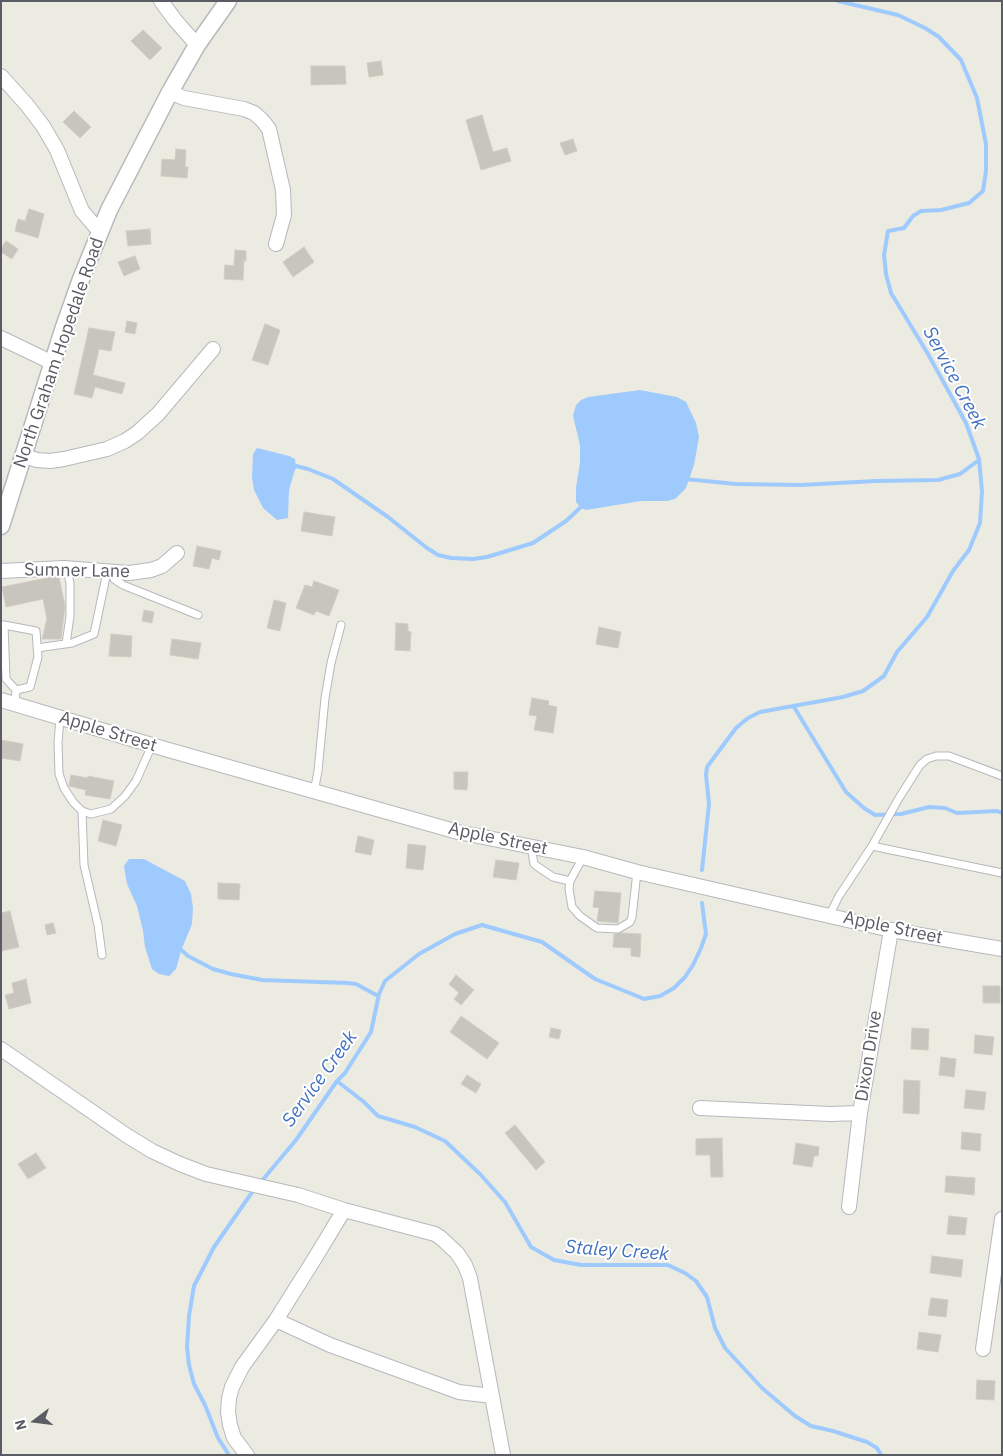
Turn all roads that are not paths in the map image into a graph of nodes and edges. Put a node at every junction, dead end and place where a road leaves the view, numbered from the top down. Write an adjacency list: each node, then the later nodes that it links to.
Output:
1 (161, 1): 3 (street)
2 (228, 1): 3 (street, North Graham Hopedale Road)
3 (197, 45): 5 (street, North Graham Hopedale Road)
4 (1, 76): 6 (street)
5 (170, 92): 6 (street, North Graham Hopedale Road); 7 (street)
6 (100, 232): 10 (street, North Graham Hopedale Road)
7 (276, 244)
8 (1, 338): 10 (street)
9 (213, 349): 11 (street)
10 (53, 364): 11 (street, North Graham Hopedale Road)
11 (24, 456): 12 (street, North Graham Hopedale Road)
12 (1, 526)
13 (177, 553): 16 (street, Sumner Lane)
14 (67, 568): 15 (street, Sumner Lane); 16 (street, Sumner Lane); 20 (lane)
15 (1, 571)
16 (110, 572): 17 (lane); 20 (lane)
17 (198, 615)
18 (3, 625): 21 (lane); 22 (lane)
19 (341, 625): 27 (lane)
20 (66, 644): 21 (lane)
21 (37, 648): 22 (lane)
22 (16, 690): 23 (lane)
23 (8, 702): 24 (street, Apple Street)
24 (60, 718): 25 (street, Apple Street); 28 (lane)
25 (152, 745): 27 (street, Apple Street); 28 (lane)
26 (1002, 776): 30 (lane)
27 (314, 792): 29 (street, Apple Street)
28 (82, 811): 38 (lane)
29 (531, 846): 31 (street, Apple Street); 34 (lane)
30 (872, 846): 33 (lane); 35 (lane)
31 (583, 857): 32 (street, Apple Street); 34 (lane)
32 (637, 872): 34 (lane); 35 (street, Apple Street)
33 (1002, 873)
34 (570, 881)
35 (830, 914): 36 (street, Apple Street)
36 (891, 930): 37 (street, Apple Street); 41 (street, Dixon Drive)
37 (1002, 949)
38 (102, 955)
39 (1, 1049): 43 (street)
40 (700, 1108): 41 (street, Dixon Drive)
41 (860, 1113): 42 (street)
42 (849, 1207)
43 (344, 1210): 45 (street); 47 (street)
44 (1002, 1219): 46 (street)
45 (276, 1320): 47 (street); 48 (street)
46 (983, 1349)
47 (492, 1396): 49 (street)
48 (247, 1455)
49 (503, 1455)

